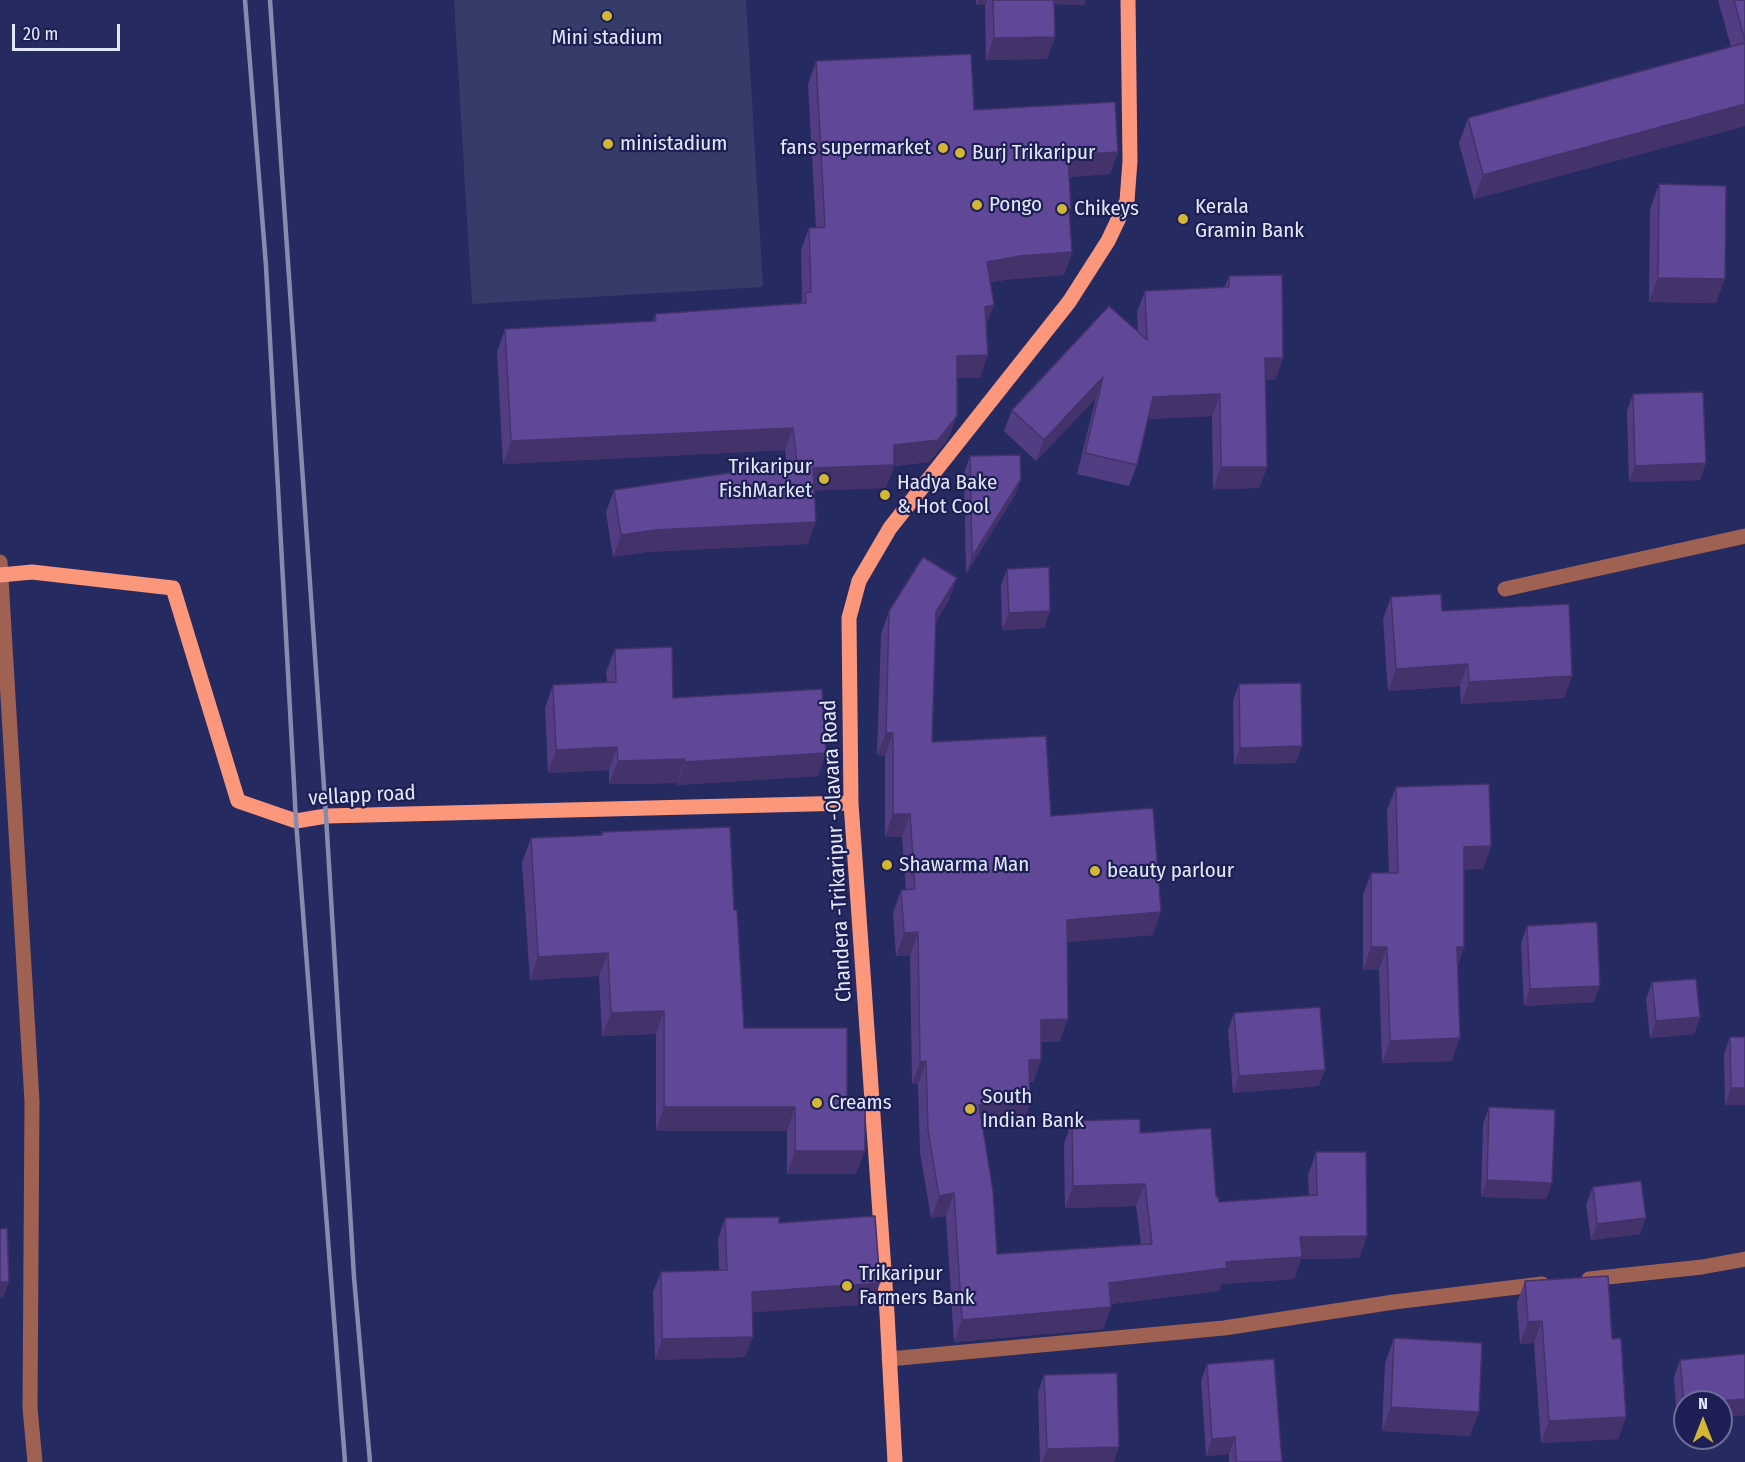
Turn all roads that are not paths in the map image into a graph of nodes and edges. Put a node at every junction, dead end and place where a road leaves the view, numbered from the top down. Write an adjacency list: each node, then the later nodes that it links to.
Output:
1 (1128, 0): 6 (main road, Chandera -Trikaripur -Olavara Road)
2 (1745, 536): 5 (street)
3 (0, 562): 4 (street)
4 (0, 575): 6 (main road, vellapp road); 9 (street)
5 (1505, 589)
6 (851, 802): 8 (main road, Chandera -Trikaripur -Olavara Road)
7 (1745, 1259): 8 (street)
8 (889, 1359): 10 (main road, Chandera -Trikaripur -Olavara Road)
9 (35, 1462)
10 (895, 1462)

